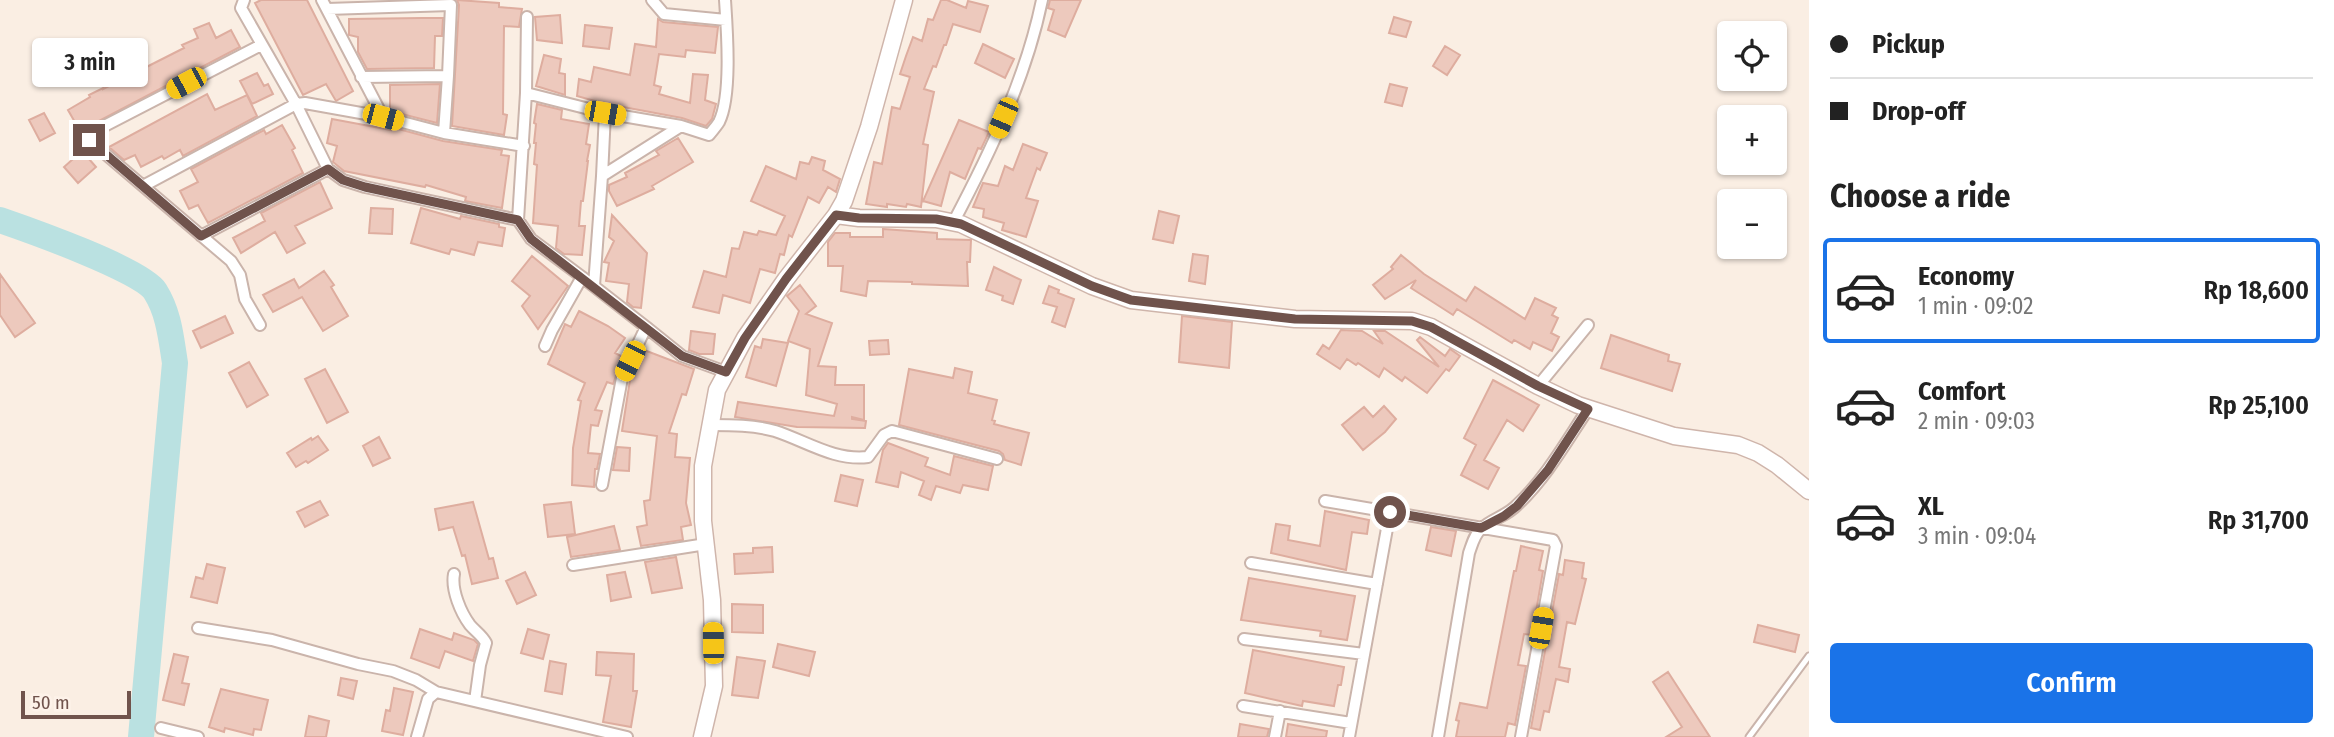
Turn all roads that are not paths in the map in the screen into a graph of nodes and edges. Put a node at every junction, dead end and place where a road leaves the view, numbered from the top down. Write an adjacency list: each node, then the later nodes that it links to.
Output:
1 (244, 0): 10 (street)
2 (652, 0): 9 (street)
3 (724, 0): 9 (street)
4 (904, 0): 23 (street)
5 (1042, 0): 25 (street)
6 (451, 2): 7 (street); 11 (street)
7 (325, 4): 12 (street)
8 (527, 17): 13 (street)
9 (726, 20): 17 (street)
10 (261, 45): 14 (street); 22 (street)
11 (448, 76): 12 (street); 18 (street)
12 (361, 77): 16 (street)
13 (526, 93): 15 (street); 19 (street)
14 (296, 104): 16 (street); 20 (street); 22 (street)
15 (605, 113): 17 (street); 21 (street)
16 (383, 117): 18 (street)
17 (681, 126): 21 (street)
18 (444, 133): 19 (street)
19 (524, 146): 24 (street)
20 (328, 169): 24 (street); 26 (street)
21 (602, 176): 28 (street)
22 (143, 186): 26 (street)
23 (836, 215): 25 (street); 33 (street)
24 (518, 220): 27 (street)
25 (954, 223): 34 (street)
26 (201, 236): 29 (street)
27 (582, 277): 28 (street); 32 (street)
28 (594, 286): 31 (street)
29 (260, 325)
30 (1588, 325): 34 (street)
31 (646, 327): 33 (street); 38 (street)
32 (545, 346)
33 (726, 372): 36 (street)
34 (1538, 386): 35 (street)
35 (1588, 409): 39 (street); 42 (street)
36 (710, 425): 37 (street); 43 (street)
37 (997, 459)
38 (602, 485)
39 (1809, 491)
40 (1325, 501): 41 (street)
41 (1390, 512): 42 (street); 47 (street)
42 (1481, 528): 65 (street); 66 (street)
43 (706, 544): 45 (street); 62 (street)
44 (1251, 563): 47 (street)
45 (573, 565)
46 (454, 575): 53 (street)
47 (1377, 584): 50 (street)
48 (198, 628): 52 (street)
49 (1244, 639): 50 (street)
50 (1364, 654): 56 (street)
51 (1809, 656): 67 (lane)
52 (436, 692): 53 (street); 60 (street)
53 (475, 701): 58 (street)
54 (1243, 706): 55 (street)
55 (1280, 711): 56 (street); 63 (street)
56 (1352, 723): 64 (street)
57 (161, 729): 59 (street)
58 (596, 733): 61 (street)
59 (198, 737)
60 (416, 737)
61 (626, 737)
62 (702, 737)
63 (1275, 737)
64 (1349, 737)
65 (1438, 737)
66 (1521, 737)
67 (1749, 737)

